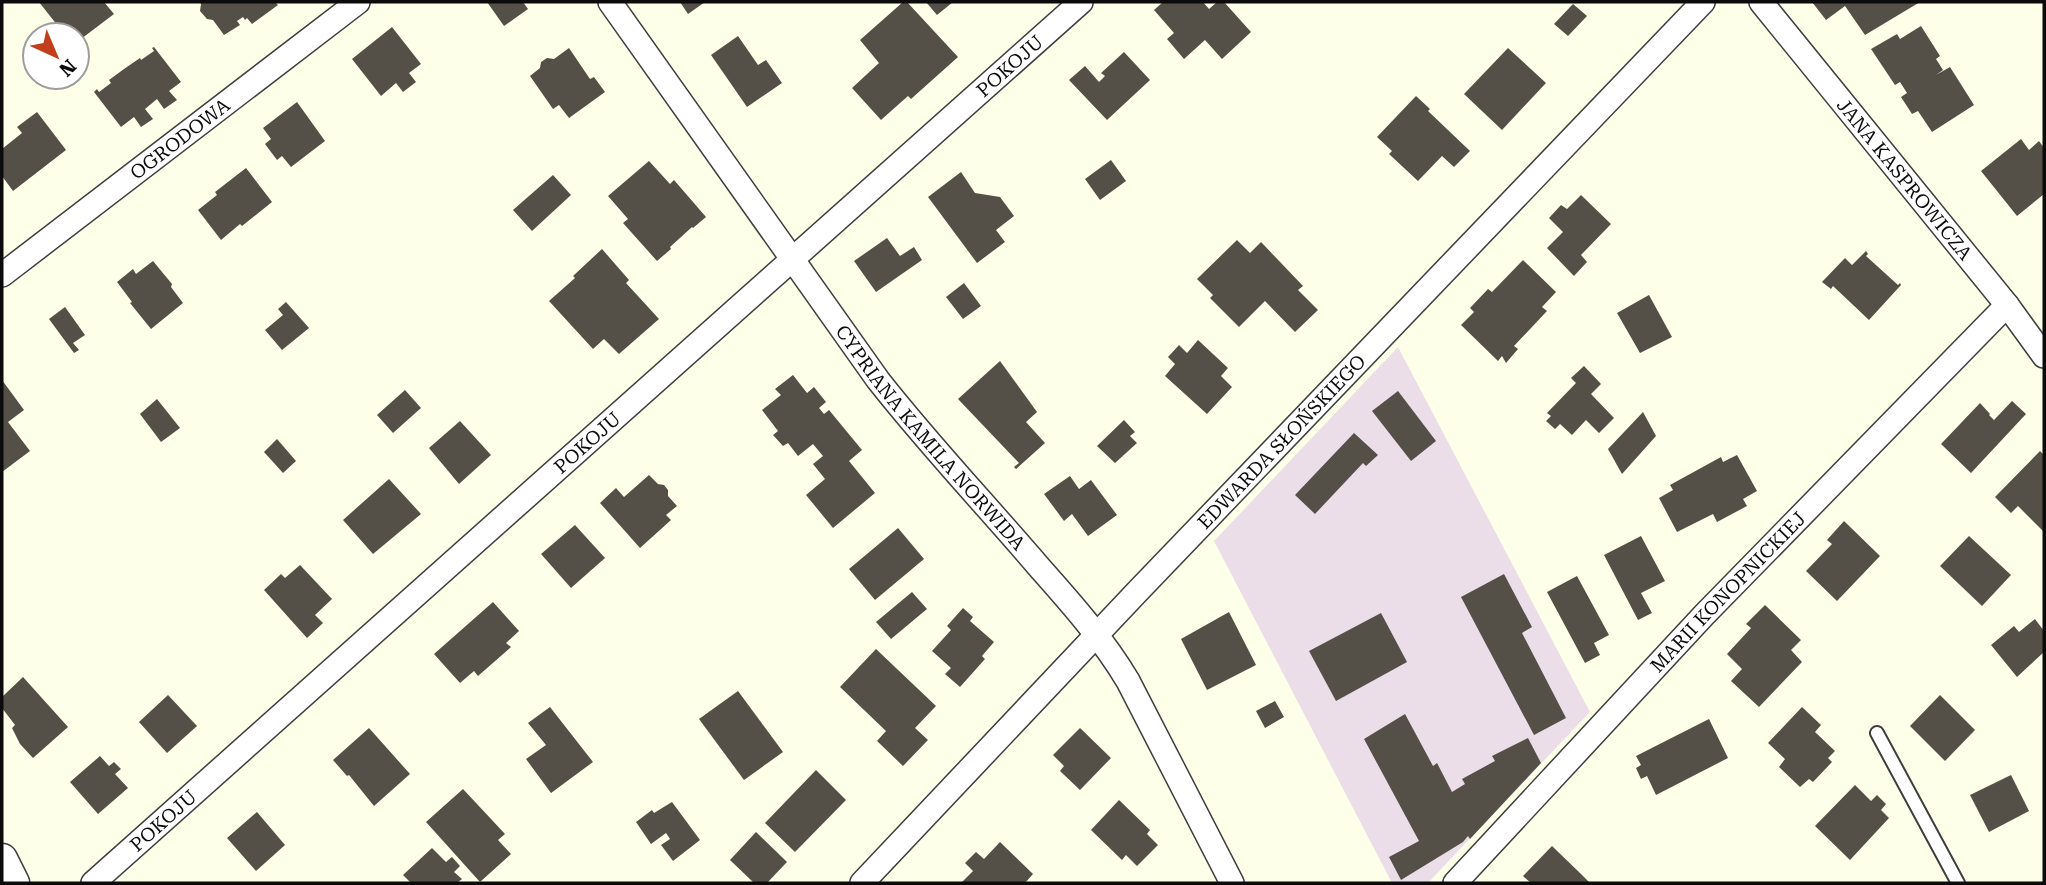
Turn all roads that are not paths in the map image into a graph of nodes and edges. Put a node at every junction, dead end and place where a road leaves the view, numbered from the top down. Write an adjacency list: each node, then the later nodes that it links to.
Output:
1 (358, 2): 7 (street, OGRODOWA)
2 (610, 2): 6 (street, CYPRIANA KAMILA NORWIDA)
3 (1081, 2): 6 (street, POKOJU)
4 (1703, 2): 10 (street, EDWARDA SŁOŃSKIEGO)
5 (1761, 2): 8 (street, JANA KASPROWICZA)
6 (793, 260): 10 (street, CYPRIANA KAMILA NORWIDA); 14 (street, POKOJU)
7 (2, 275)
8 (2007, 305): 9 (street, JANA KASPROWICZA); 17 (street, MARII KONOPNICKIEJ)
9 (2044, 356)
10 (1097, 634): 15 (street, EDWARDA SŁOŃSKIEGO); 16 (street, CYPRIANA KAMILA NORWIDA)
11 (1877, 733): 18 (lane)
12 (2, 859): 13 (street)
13 (14, 883)
14 (93, 883)
15 (862, 883)
16 (1232, 883)
17 (1455, 883)
18 (1958, 883)

